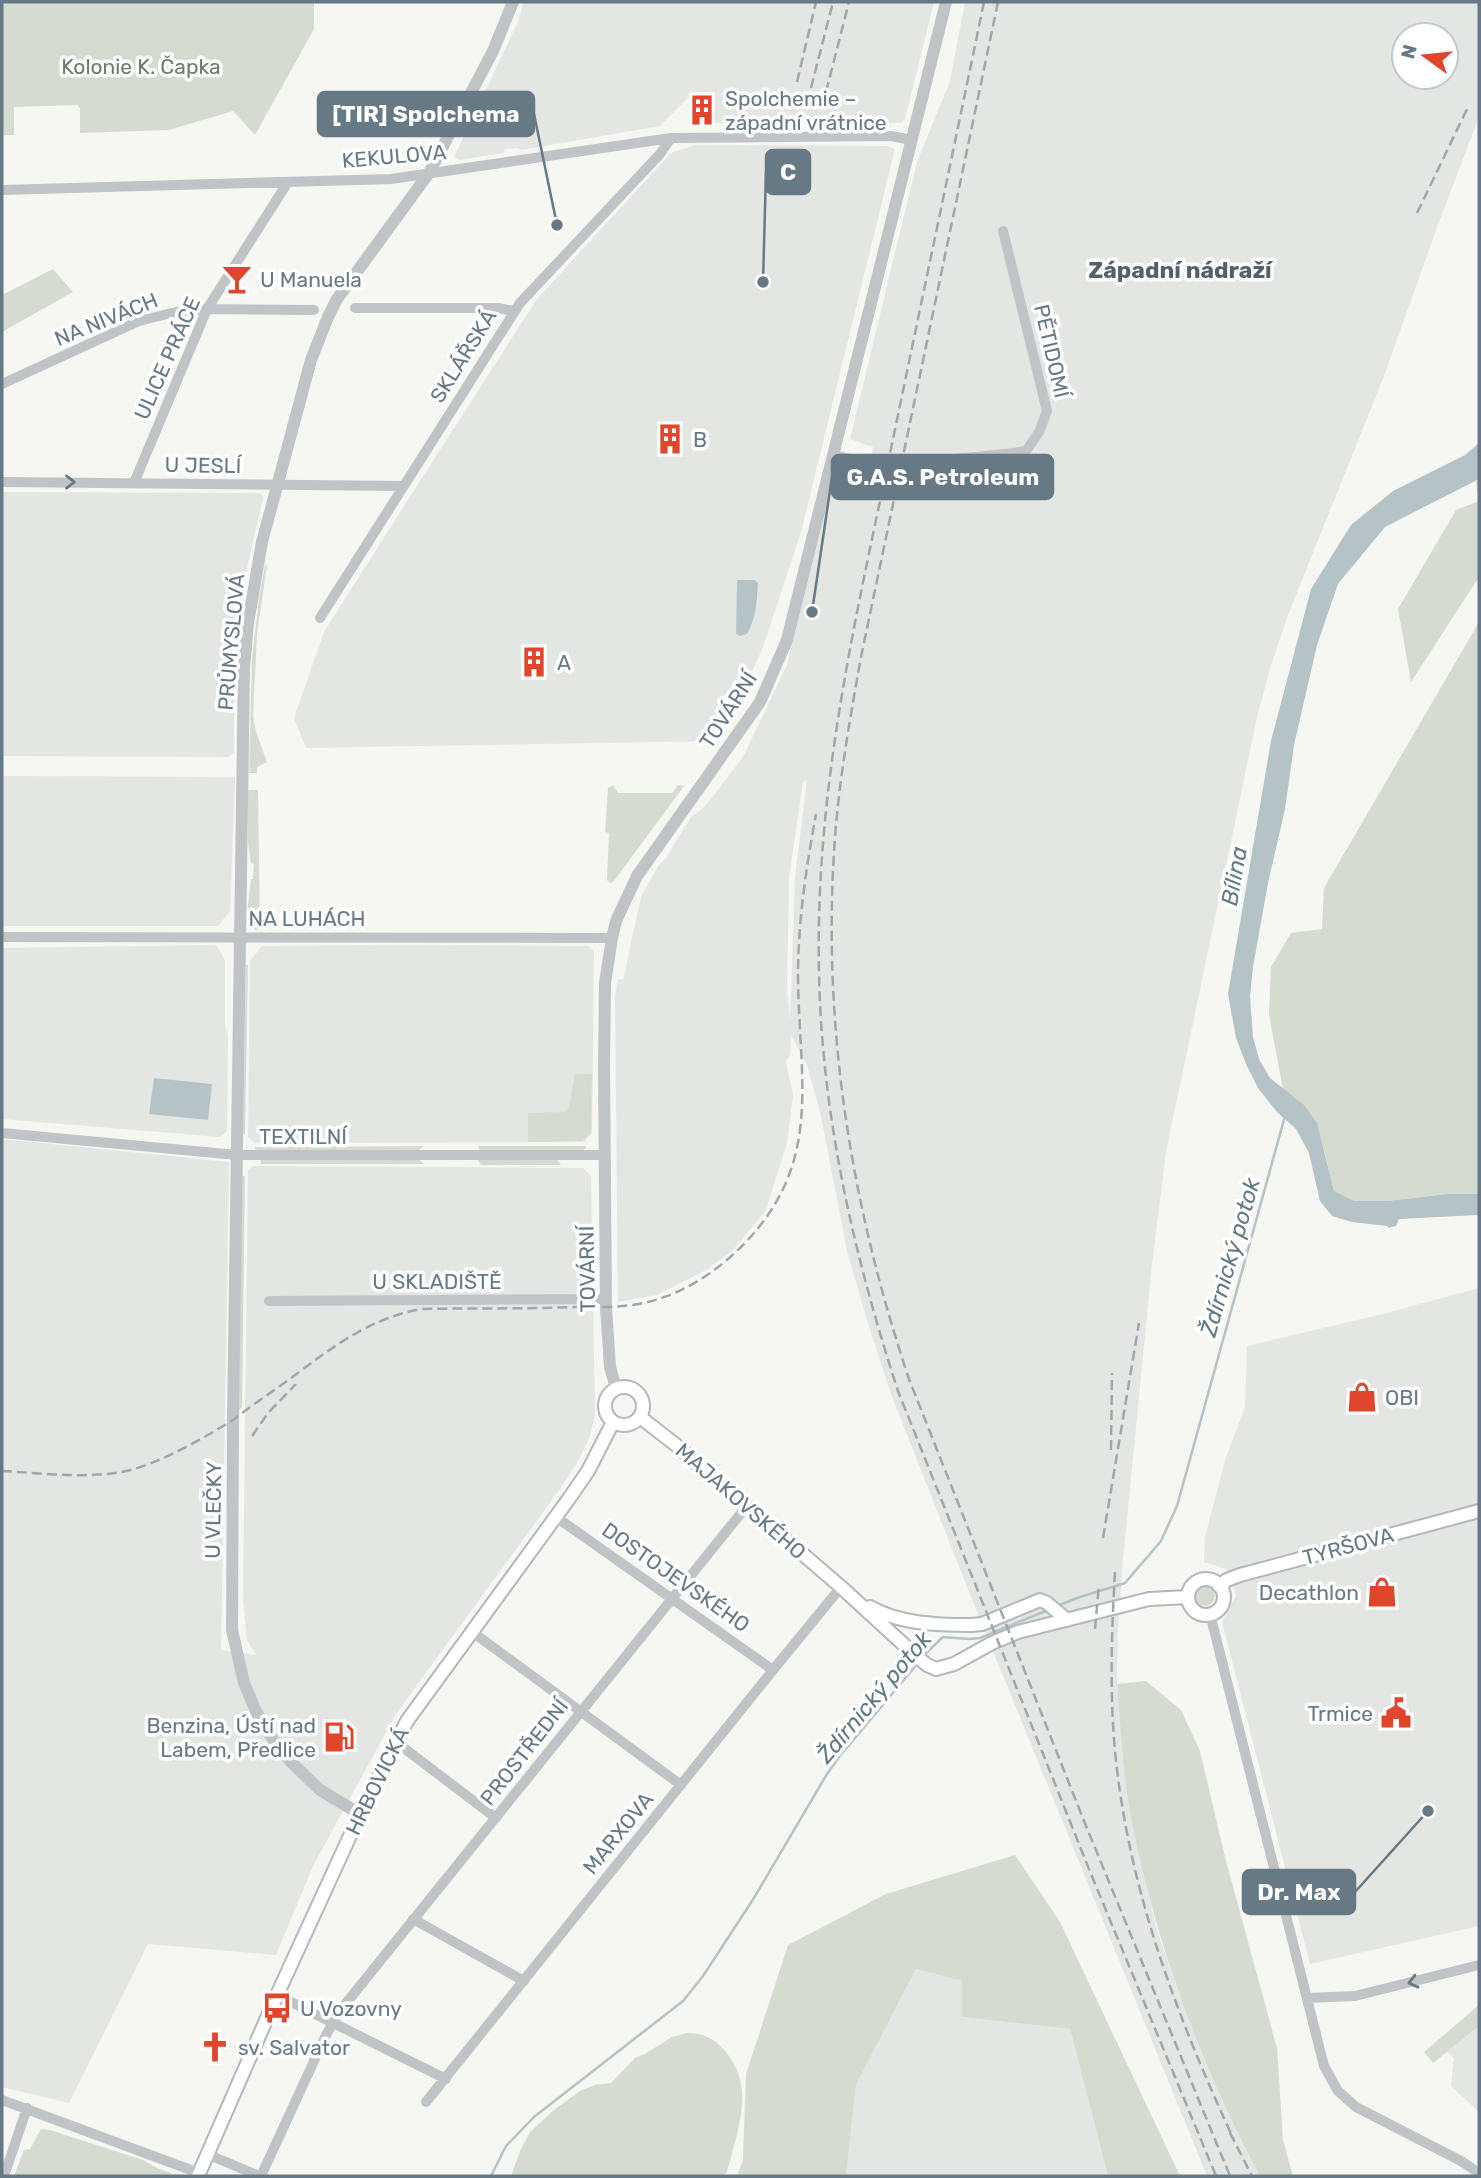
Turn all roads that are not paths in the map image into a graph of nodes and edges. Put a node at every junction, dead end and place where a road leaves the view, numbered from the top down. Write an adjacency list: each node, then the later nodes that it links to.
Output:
1 (513, 2): 5 (street, PRŮMYSLOVÁ)
2 (946, 2): 4 (street, TOVÁRNÍ)
3 (671, 138): 4 (street, KEKULOVA); 5 (street, KEKULOVA); 12 (street, SKLÁŘSKÁ)
4 (912, 140): 14 (street, TOVÁRNÍ)
5 (429, 173): 6 (street, KEKULOVA); 17 (street, PRŮMYSLOVÁ)
6 (288, 182): 7 (street, KEKULOVA); 10 (street, ULICE PRÁCE)
7 (2, 190)
8 (1003, 231): 14 (street, PĚTIDOMÍ)
9 (355, 308): 12 (street)
10 (207, 309): 11 (street, NA NIVÁCH); 13 (street, NA NIVÁCH); 16 (street, ULICE PRÁCE)
11 (314, 310)
12 (514, 311): 18 (street, SKLÁŘSKÁ)
13 (2, 384)
14 (834, 454): 22 (street, TOVÁRNÍ)
15 (2, 482): 16 (street, U JESLÍ, one-way to 16)
16 (134, 482): 17 (street, U JESLÍ)
17 (277, 486): 18 (street, U JESLÍ); 21 (street, PRŮMYSLOVÁ)
18 (404, 486): 19 (street, SKLÁŘSKÁ)
19 (320, 618)
20 (2, 937): 21 (street, NA LUHÁCH)
21 (240, 937): 22 (street, NA LUHÁCH); 24 (street, PRŮMYSLOVÁ)
22 (612, 938): 25 (street, TOVÁRNÍ)
23 (2, 1133): 24 (street, TEXTILNÍ)
24 (237, 1155): 25 (street, TEXTILNÍ); 46 (street, U VLEČKY)
25 (605, 1155): 26 (street, TOVÁRNÍ)
26 (606, 1299): 27 (street, U SKLADIŠTĚ); 28 (street, TOVÁRNÍ)
27 (269, 1301)
28 (616, 1388): 29 (main road); 30 (main road)
29 (640, 1417): 30 (main road); 31 (main road, MAJAKOVSKÉHO)
30 (613, 1422): 33 (main road, HRBOVICKÁ)
31 (746, 1507): 35 (main road, MAJAKOVSKÉHO); 37 (street, PROSTŘEDNÍ)
32 (1479, 1511): 34 (main road, TYRŠOVA)
33 (556, 1517): 37 (street, DOSTOJEVSKÉHO); 40 (main road, HRBOVICKÁ)
34 (1219, 1586): 36 (main road, TYRŠOVA); 38 (main road)
35 (841, 1587): 39 (main road, MAJAKOVSKÉHO); 41 (main road, MAJAKOVSKÉHO); 42 (street, MARXOVA)
36 (1188, 1597): 38 (main road); 39 (main road, TYRŠOVA)
37 (673, 1599): 42 (street, DOSTOJEVSKÉHO); 43 (street, PROSTŘEDNÍ)
38 (1210, 1614): 52 (street)
39 (1067, 1620): 41 (main road, TYRŠOVA)
40 (471, 1631): 43 (street); 44 (main road, HRBOVICKÁ)
41 (970, 1656)
42 (773, 1670): 45 (street, MARXOVA)
43 (581, 1711): 45 (street); 47 (street, PROSTŘEDNÍ)
44 (396, 1742): 46 (main road, HRBOVICKÁ); 47 (street)
45 (681, 1785): 50 (street, MARXOVA)
46 (360, 1814): 51 (main road, HRBOVICKÁ)
47 (496, 1818): 48 (street, PROSTŘEDNÍ)
48 (413, 1919): 50 (street); 53 (street, PROSTŘEDNÍ)
49 (1479, 1965): 52 (street, one-way to 52)
50 (524, 1981): 54 (street, MARXOVA)
51 (277, 1995): 53 (street); 58 (main road, HRBOVICKÁ)
52 (1307, 1998): 59 (street)
53 (333, 2022): 54 (street); 62 (street, PROSTŘEDNÍ)
54 (446, 2079): 56 (street, MARXOVA)
55 (2, 2100): 57 (street, HRBOVICKÁ)
56 (426, 2102)
57 (27, 2108): 60 (street, HRBOVICKÁ); 61 (street)
58 (207, 2154): 60 (main road, HRBOVICKÁ); 62 (street)
59 (1479, 2173)
60 (198, 2175)
61 (4, 2176)
62 (260, 2176)

